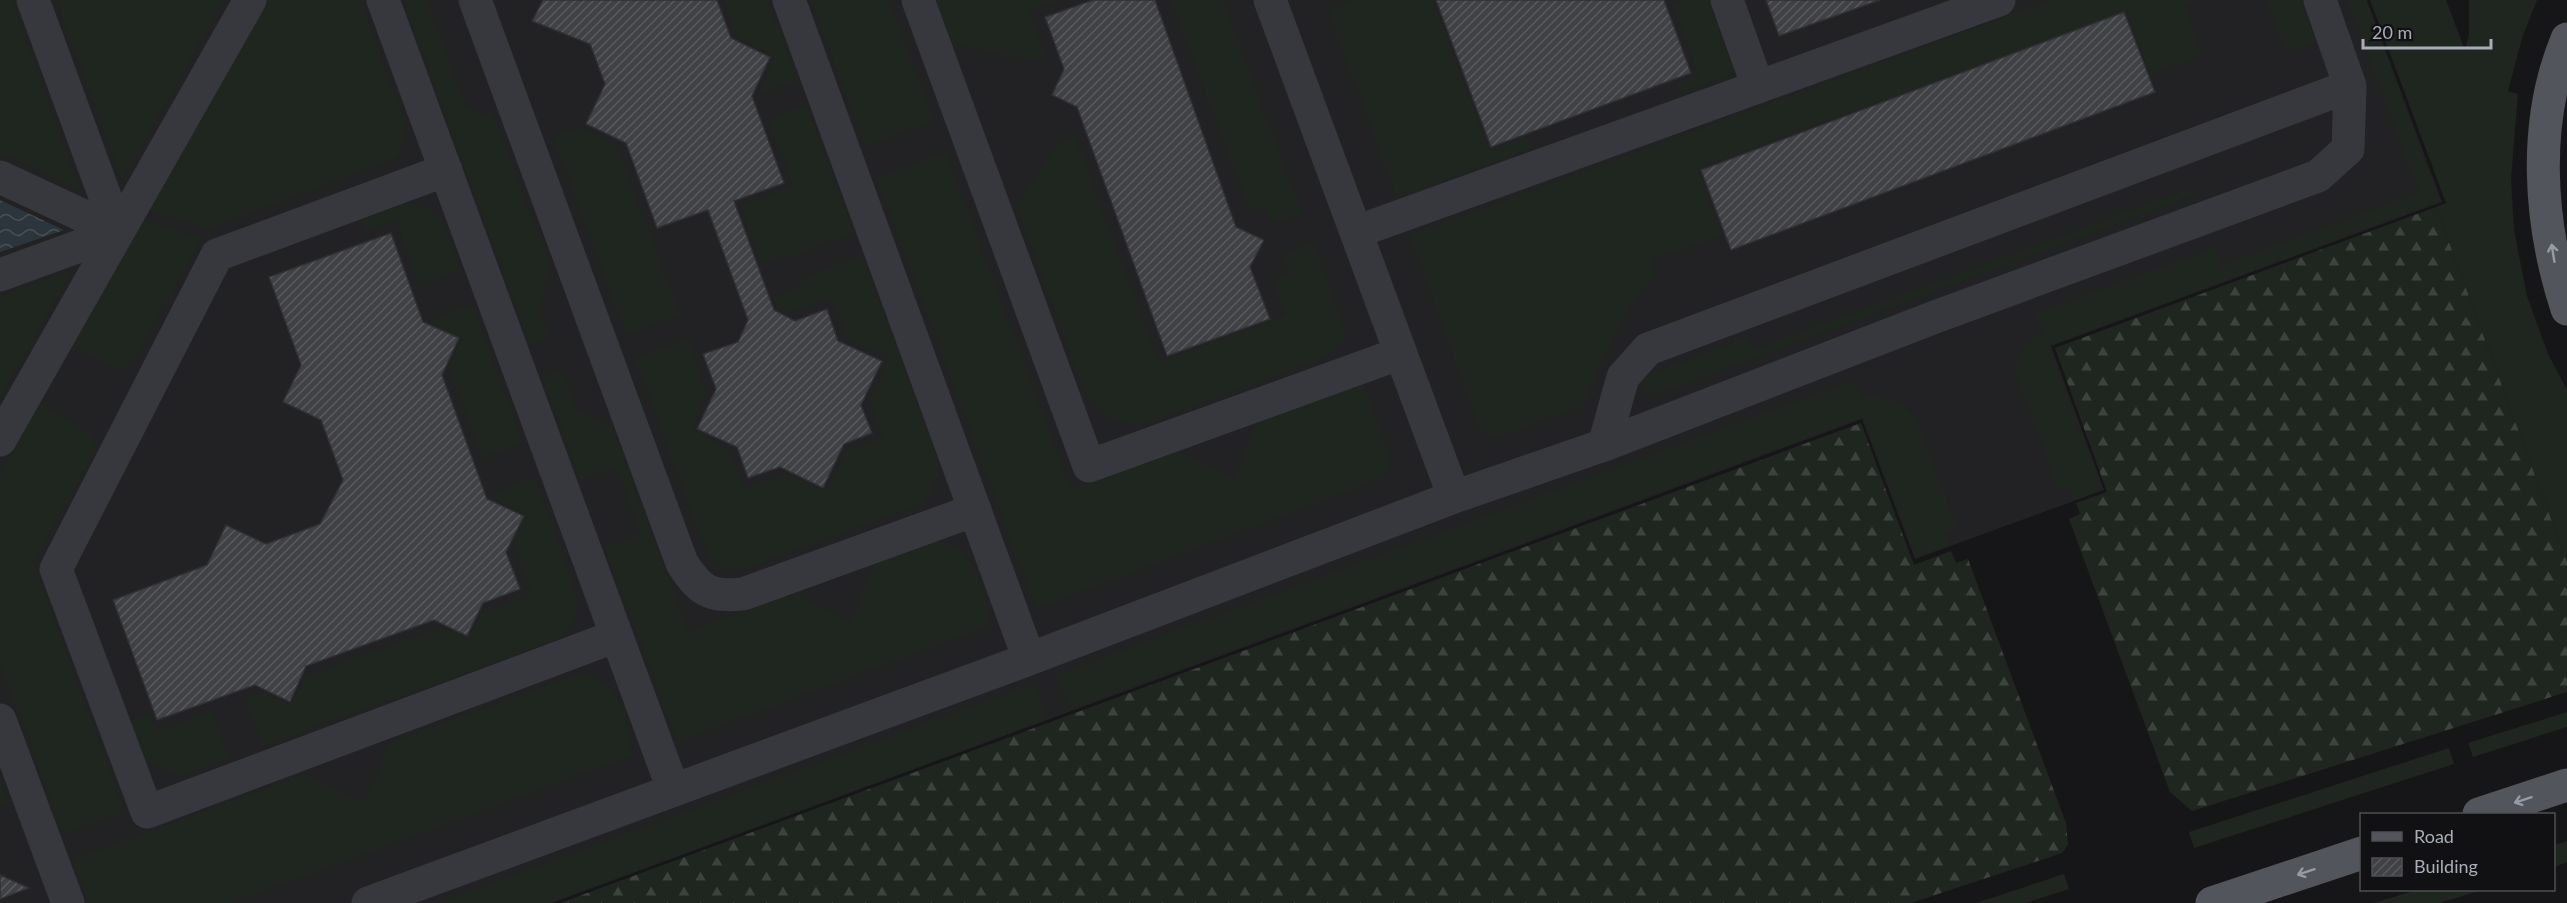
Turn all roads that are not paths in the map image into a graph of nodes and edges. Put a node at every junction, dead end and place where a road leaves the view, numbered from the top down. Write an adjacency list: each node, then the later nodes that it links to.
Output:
1 (33, 0): 16 (lane)
2 (250, 0): 16 (lane)
3 (383, 0): 14 (lane)
4 (475, 0): 24 (lane)
5 (789, 0): 24 (lane)
6 (918, 0): 20 (lane)
7 (1727, 0): 13 (lane)
8 (1999, 0): 13 (lane)
9 (2320, 0): 12 (lane)
10 (1278, 2): 17 (lane)
11 (2567, 39): 19 (main road, one-way to 11)
12 (2350, 86): 22 (lane); 22 (lane)
13 (1758, 87): 17 (lane)
14 (446, 170): 25 (lane); 25 (lane)
15 (0, 177): 16 (lane)
16 (118, 232): 18 (lane); 21 (lane)
17 (1356, 232): 20 (lane)
18 (0, 274)
19 (2567, 309)
20 (1401, 353): 23 (lane)
21 (0, 440)
22 (1604, 445): 23 (lane)
23 (1454, 497): 26 (lane)
24 (975, 510): 26 (lane)
25 (616, 636): 29 (lane)
26 (1029, 659): 29 (lane)
27 (2, 730): 32 (lane)
28 (2567, 785): 30 (main road, one-way to 30)
29 (673, 789): 33 (lane)
30 (2482, 813)
31 (2360, 854): 34 (main road, one-way to 34)
32 (68, 903)
33 (368, 903)
34 (2212, 903)

